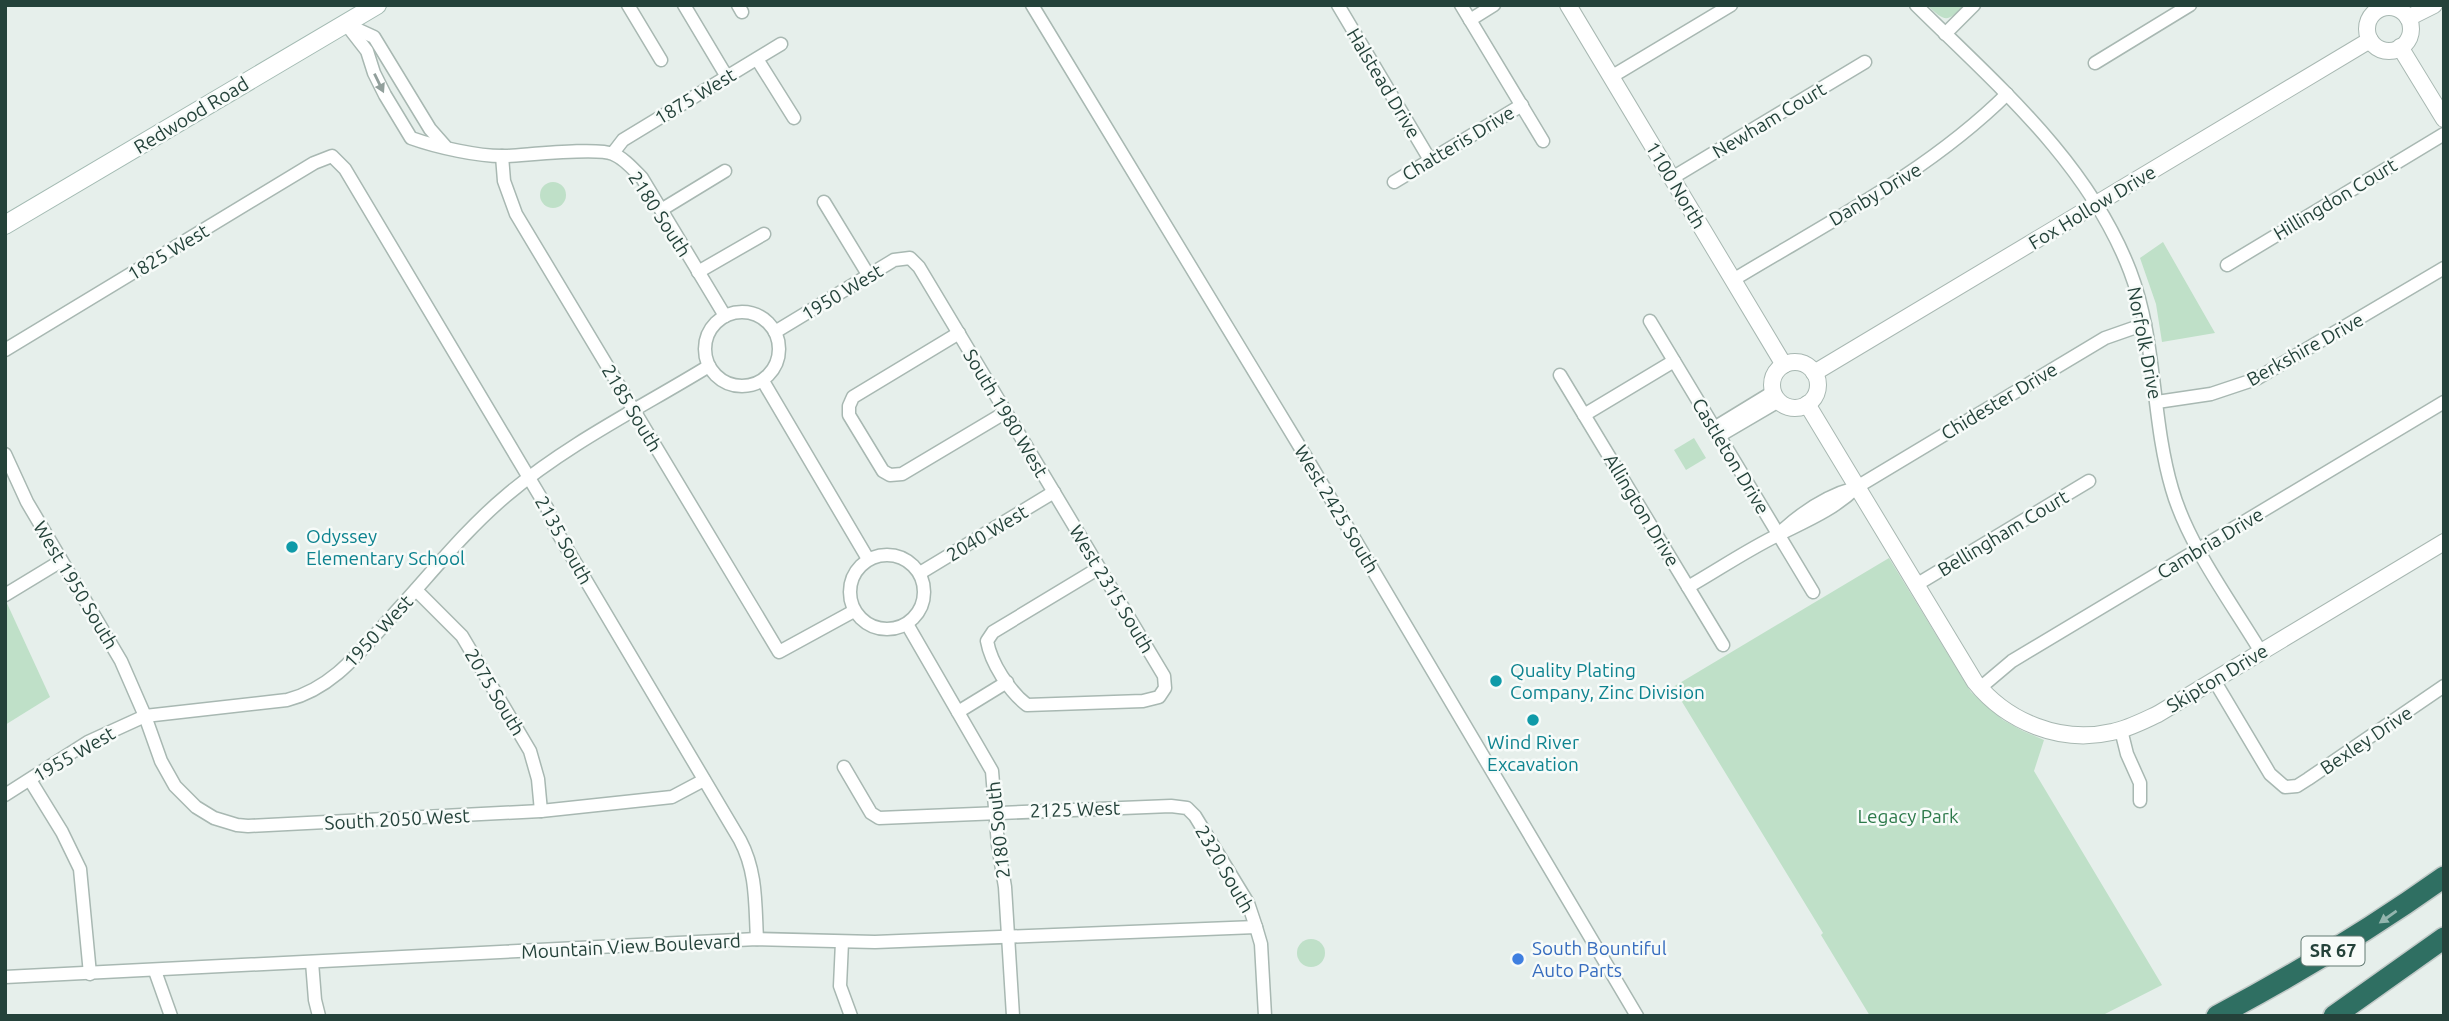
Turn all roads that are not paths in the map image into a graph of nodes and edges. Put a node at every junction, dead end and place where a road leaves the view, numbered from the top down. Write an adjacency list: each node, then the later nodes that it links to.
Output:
1 (376, 5): 17 (main road, Redwood Road)
2 (628, 5): 23 (street)
3 (684, 5): 26 (street)
4 (1032, 5): 124 (street, West 2425 South)
5 (1338, 5): 38 (street, Halstead Drive)
6 (1461, 5): 16 (street)
7 (1494, 5): 16 (street)
8 (1568, 5): 27 (street, 1100 North)
9 (1731, 5): 27 (street)
10 (1916, 5): 18 (street, Norfolk Drive)
11 (1974, 5): 18 (street)
12 (2190, 5): 25 (street)
13 (2434, 5): 15 (street)
14 (2376, 7): 15 (street); 19 (street)
15 (2408, 18): 21 (street)
16 (1470, 20): 29 (street)
17 (346, 24): 34 (street); 34 (street, 2180 South, one-way to 34); 45 (main road, Redwood Road)
18 (1945, 34): 28 (street, Norfolk Drive)
19 (2370, 40): 21 (street); 43 (street, Fox Hollow Drive)
20 (781, 44): 22 (street, 1875 West)
21 (2400, 47): 31 (street)
22 (757, 59): 26 (street, 1875 West); 30 (street)
23 (661, 60)
24 (1866, 62): 40 (street, Newham Court)
25 (2095, 63)
26 (727, 77): 35 (street, 1875 West)
27 (1611, 77): 40 (street, 1100 North)
28 (2007, 94): 43 (street, Norfolk Drive); 52 (street, Danby Drive)
29 (1521, 105): 33 (street); 38 (street, Chatteris Drive)
30 (794, 118)
31 (2444, 119)
32 (2444, 134): 48 (street, Hillingdon Court)
33 (1543, 141)
34 (445, 146): 37 (street, 2180 South)
35 (613, 153): 37 (street, 2180 South); 44 (street, 2180 South)
36 (332, 156): 58 (street, 1825 West); 74 (street, 2135 South)
37 (502, 156): 69 (street, 2185 South)
38 (1430, 160): 41 (street, Chatteris Drive)
39 (725, 171): 44 (street)
40 (1672, 178): 52 (street, 1100 North)
41 (1394, 182)
42 (824, 202): 51 (street)
43 (2096, 204): 55 (street, Norfolk Drive); 62 (street, Fox Hollow Drive)
44 (661, 210): 50 (street, 2180 South)
45 (5, 225)
46 (764, 234): 50 (street)
47 (910, 258): 51 (street, 1950 West); 57 (street, South 1980 West)
48 (2227, 265)
49 (2444, 268): 66 (street, Berkshire Drive)
50 (698, 272): 53 (street, 2180 South)
51 (869, 276): 56 (street, 1950 West)
52 (1733, 280): 60 (street, 1100 North)
53 (725, 316): 56 (street); 61 (street)
54 (1650, 321): 59 (street, Castleton Drive)
55 (2145, 324): 66 (street, Norfolk Drive); 76 (street, Chidester Drive)
56 (775, 332): 64 (street)
57 (959, 333): 70 (street, South 1980 West); 70 (street, South 1980 West)
58 (5, 350)
59 (1674, 361): 71 (street); 72 (street, Castleton Drive)
60 (1784, 365): 62 (street); 65 (street)
61 (709, 366): 64 (street); 69 (street, 1950 West)
62 (1814, 373): 68 (street)
63 (1560, 375): 71 (street, Allington Drive)
64 (763, 381): 81 (street)
65 (1776, 396): 68 (street); 72 (street)
66 (2157, 402): 80 (street, Norfolk Drive)
67 (2444, 402): 80 (street, Cambria Drive)
68 (1807, 404): 76 (street)
69 (634, 412): 74 (street, 1950 West); 90 (street, 2185 South)
70 (1006, 412): 77 (street, South 1980 West)
71 (1584, 415): 86 (street, Allington Drive)
72 (1717, 432): 78 (street, Castleton Drive)
73 (5, 454): 82 (street, West 1950 South)
74 (529, 478): 87 (street, 1950 West); 103 (street, 2135 South)
75 (2089, 481): 85 (street, Bellingham Court)
76 (1857, 487): 78 (street, Chidester Drive); 85 (street)
77 (1054, 492): 83 (street, West 2315 South); 84 (street, 2040 West)
78 (1778, 534): 86 (street, Chidester Drive); 88 (street, Castleton Drive)
79 (2444, 542): 93 (street, Skipton Drive)
80 (2199, 549): 93 (street, Norfolk Drive); 97 (street, Cambria Drive)
81 (868, 559): 84 (street); 90 (street)
82 (61, 561): 89 (street); 99 (street, West 1950 South)
83 (1099, 568): 95 (street); 95 (street, West 2315 South)
84 (920, 573): 91 (street)
85 (1916, 585): 97 (street)
86 (1688, 587): 92 (street, Allington Drive)
87 (416, 590): 99 (street, 1950 West); 107 (street, 2075 South)
88 (1813, 592)
89 (5, 595)
90 (854, 611): 91 (street)
91 (907, 624): 98 (street, 2180 South)
92 (1723, 645)
93 (2261, 652): 94 (street, Skipton Drive)
94 (2214, 680): 96 (street, Bexley Drive); 100 (street, Skipton Drive)
95 (1007, 682): 98 (street)
96 (2444, 686)
97 (1980, 688): 100 (street, Skipton Drive)
98 (958, 712): 108 (street, 2180 South)
99 (145, 716): 102 (street, 1955 West); 107 (street, South 2050 West)
100 (2121, 730): 105 (street)
101 (844, 766): 108 (street, 2125 West)
102 (30, 780): 104 (street, 1955 West); 117 (street)
103 (704, 780): 107 (street, South 2050 West); 113 (street, 2135 South)
104 (5, 796)
105 (2140, 801)
106 (1187, 808): 108 (street, 2125 West); 110 (street, 2320 South)
107 (541, 811)
108 (997, 813): 111 (street, 2180 South)
109 (2444, 877): 125 (highway, SR 67, one-way to 125)
110 (1256, 927): 111 (street, Mountain View Boulevard); 123 (street, 2320 South)
111 (1009, 936): 114 (street, Mountain View Boulevard); 122 (street, 2180 South)
112 (2444, 938): 126 (highway, SR 67)
113 (757, 939): 114 (street, Mountain View Boulevard); 115 (street, Mountain View Boulevard)
114 (842, 942): 121 (street)
115 (312, 962): 116 (street, Mountain View Boulevard); 120 (street)
116 (155, 971): 117 (street, Mountain View Boulevard); 119 (street)
117 (90, 974): 118 (street, Mountain View Boulevard)
118 (5, 977)
119 (171, 1016)
120 (319, 1016)
121 (851, 1016)
122 (1013, 1016)
123 (1265, 1016)
124 (1637, 1016)
125 (2217, 1016)
126 (2334, 1016)

